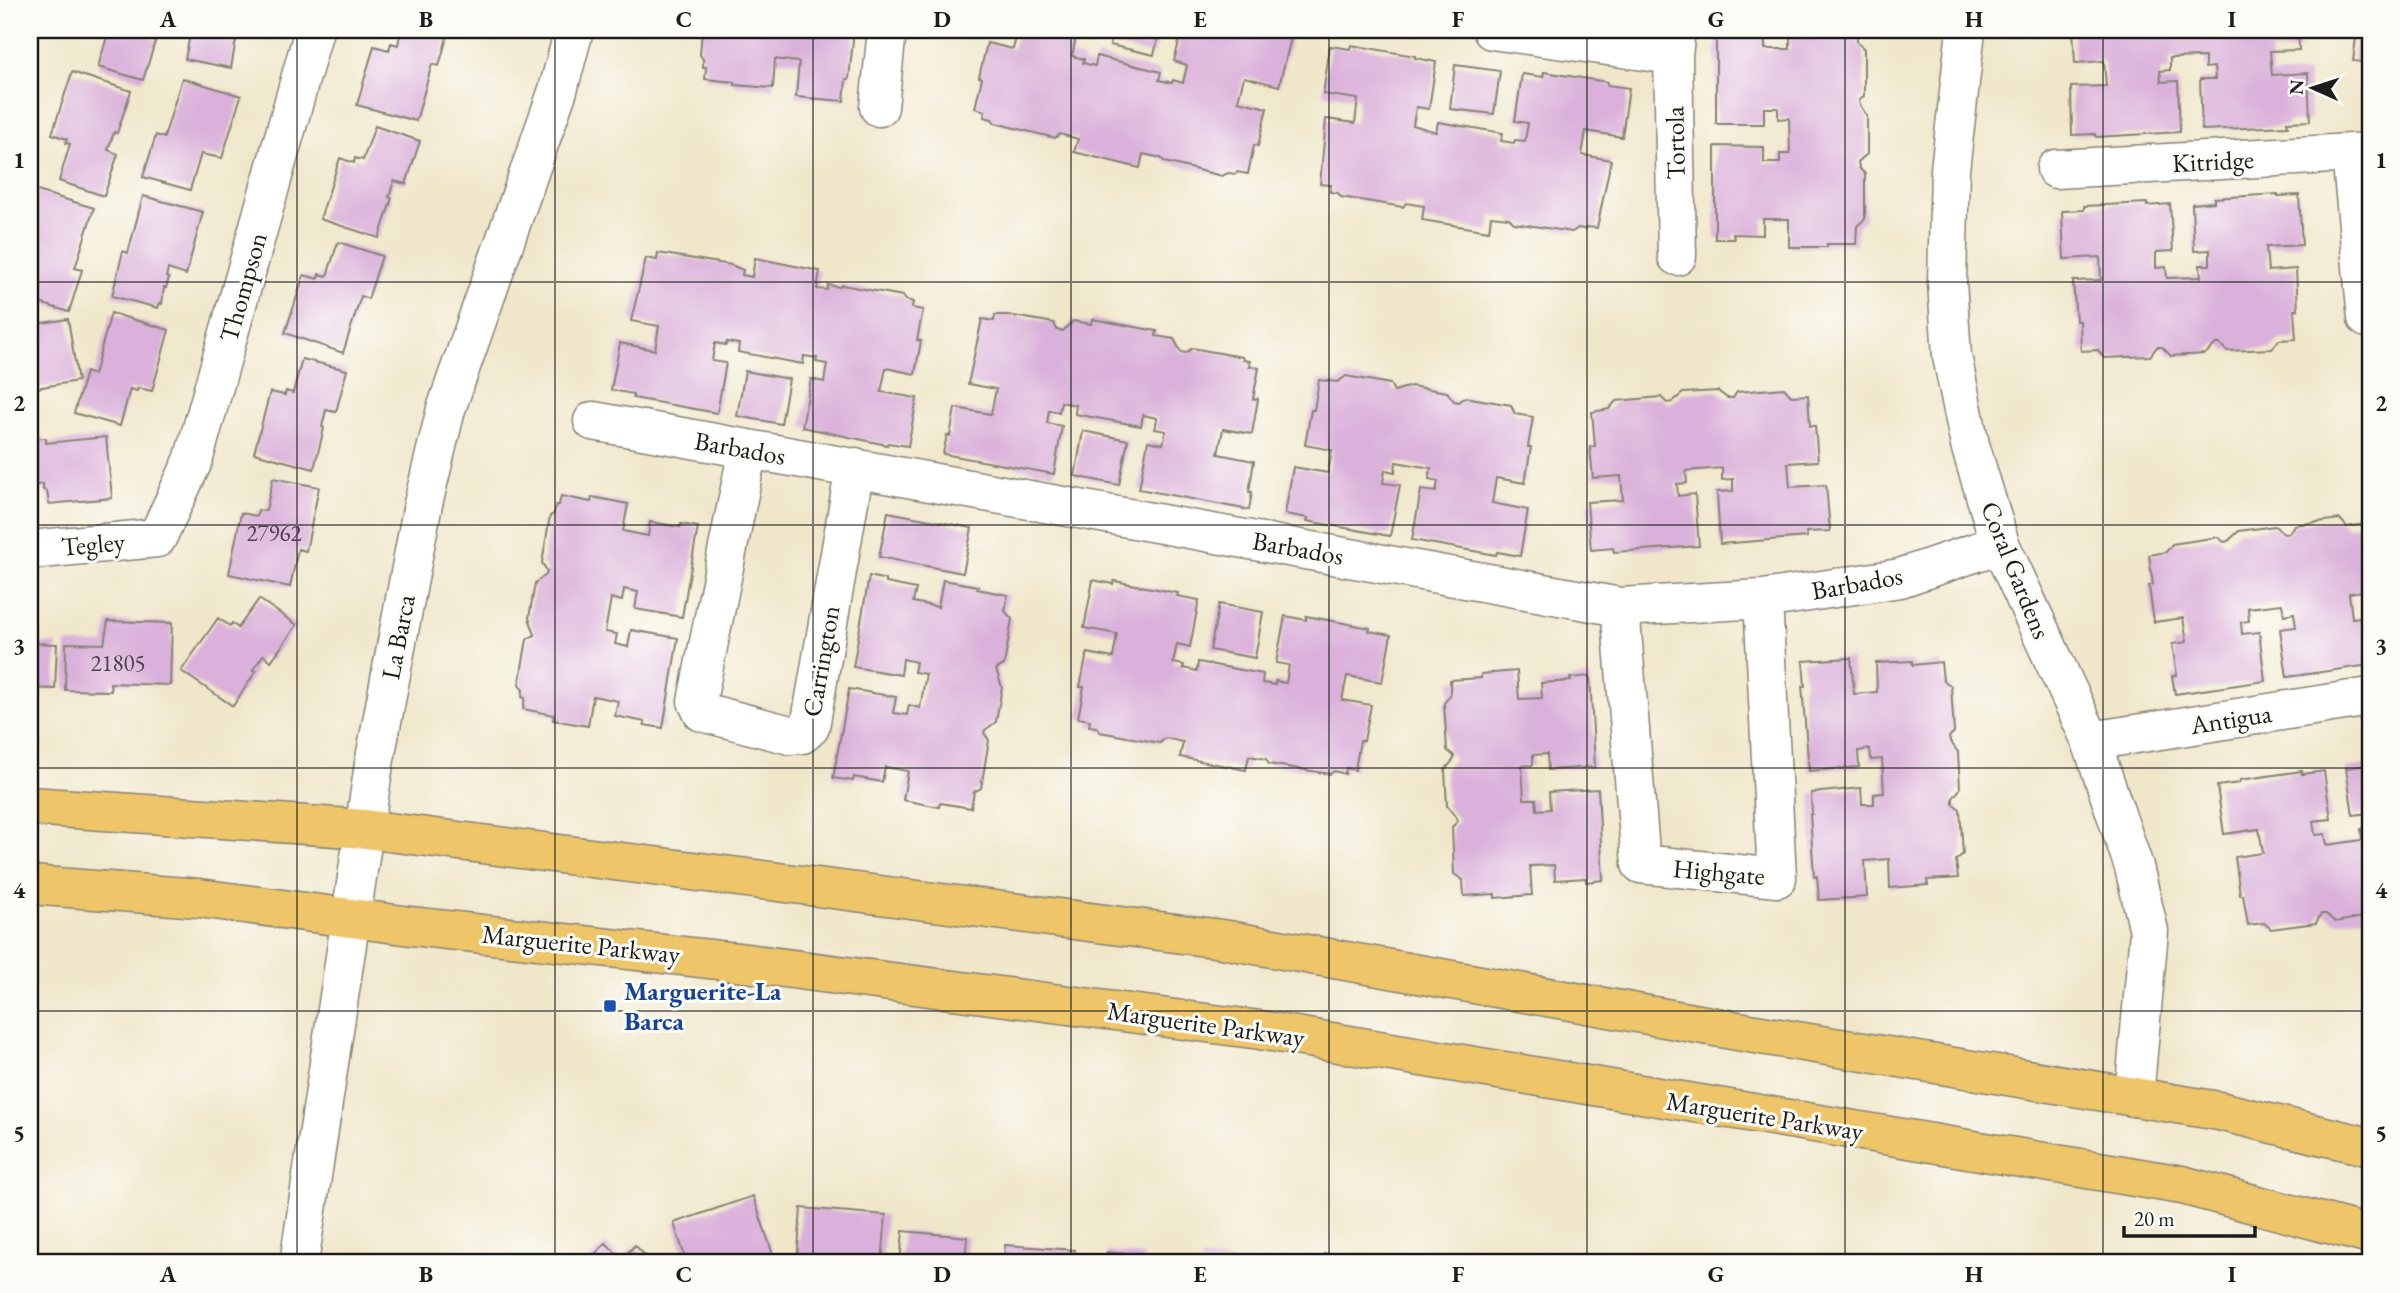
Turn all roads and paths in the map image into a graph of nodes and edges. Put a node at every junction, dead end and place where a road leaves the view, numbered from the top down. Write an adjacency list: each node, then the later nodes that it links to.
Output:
1 (314, 30): 15 (street, Thompson)
2 (574, 30): 23 (street, La Barca)
3 (887, 30): 7 (street)
4 (1492, 30): 6 (street)
5 (1966, 30): 16 (street, Coral Gardens)
6 (1675, 43): 10 (street, Tortola)
7 (879, 107)
8 (2361, 153): 9 (street, Kitridge); 11 (street)
9 (2056, 169)
10 (1677, 256)
11 (2370, 317)
12 (593, 421): 13 (street, Barbados)
13 (748, 449): 14 (street, Barbados); 14 (street, Carrington)
14 (855, 467): 19 (street, Barbados)
15 (157, 538): 17 (street, Tegley)
16 (2000, 544): 18 (street, Barbados); 21 (street, Coral Gardens)
17 (30, 550)
18 (1763, 600): 19 (street, Barbados); 19 (street, Highgate)
19 (1620, 607)
20 (2370, 697): 21 (street, Antigua)
21 (2091, 741): 26 (street, Coral Gardens)
22 (30, 806): 23 (main road)
23 (365, 829): 25 (street, La Barca); 26 (main road)
24 (30, 885): 25 (main road, Marguerite Parkway)
25 (352, 918): 28 (main road, Marguerite Parkway); 29 (street, La Barca)
26 (2134, 1097): 27 (main road)
27 (2370, 1147)
28 (2370, 1235)
29 (299, 1263)

